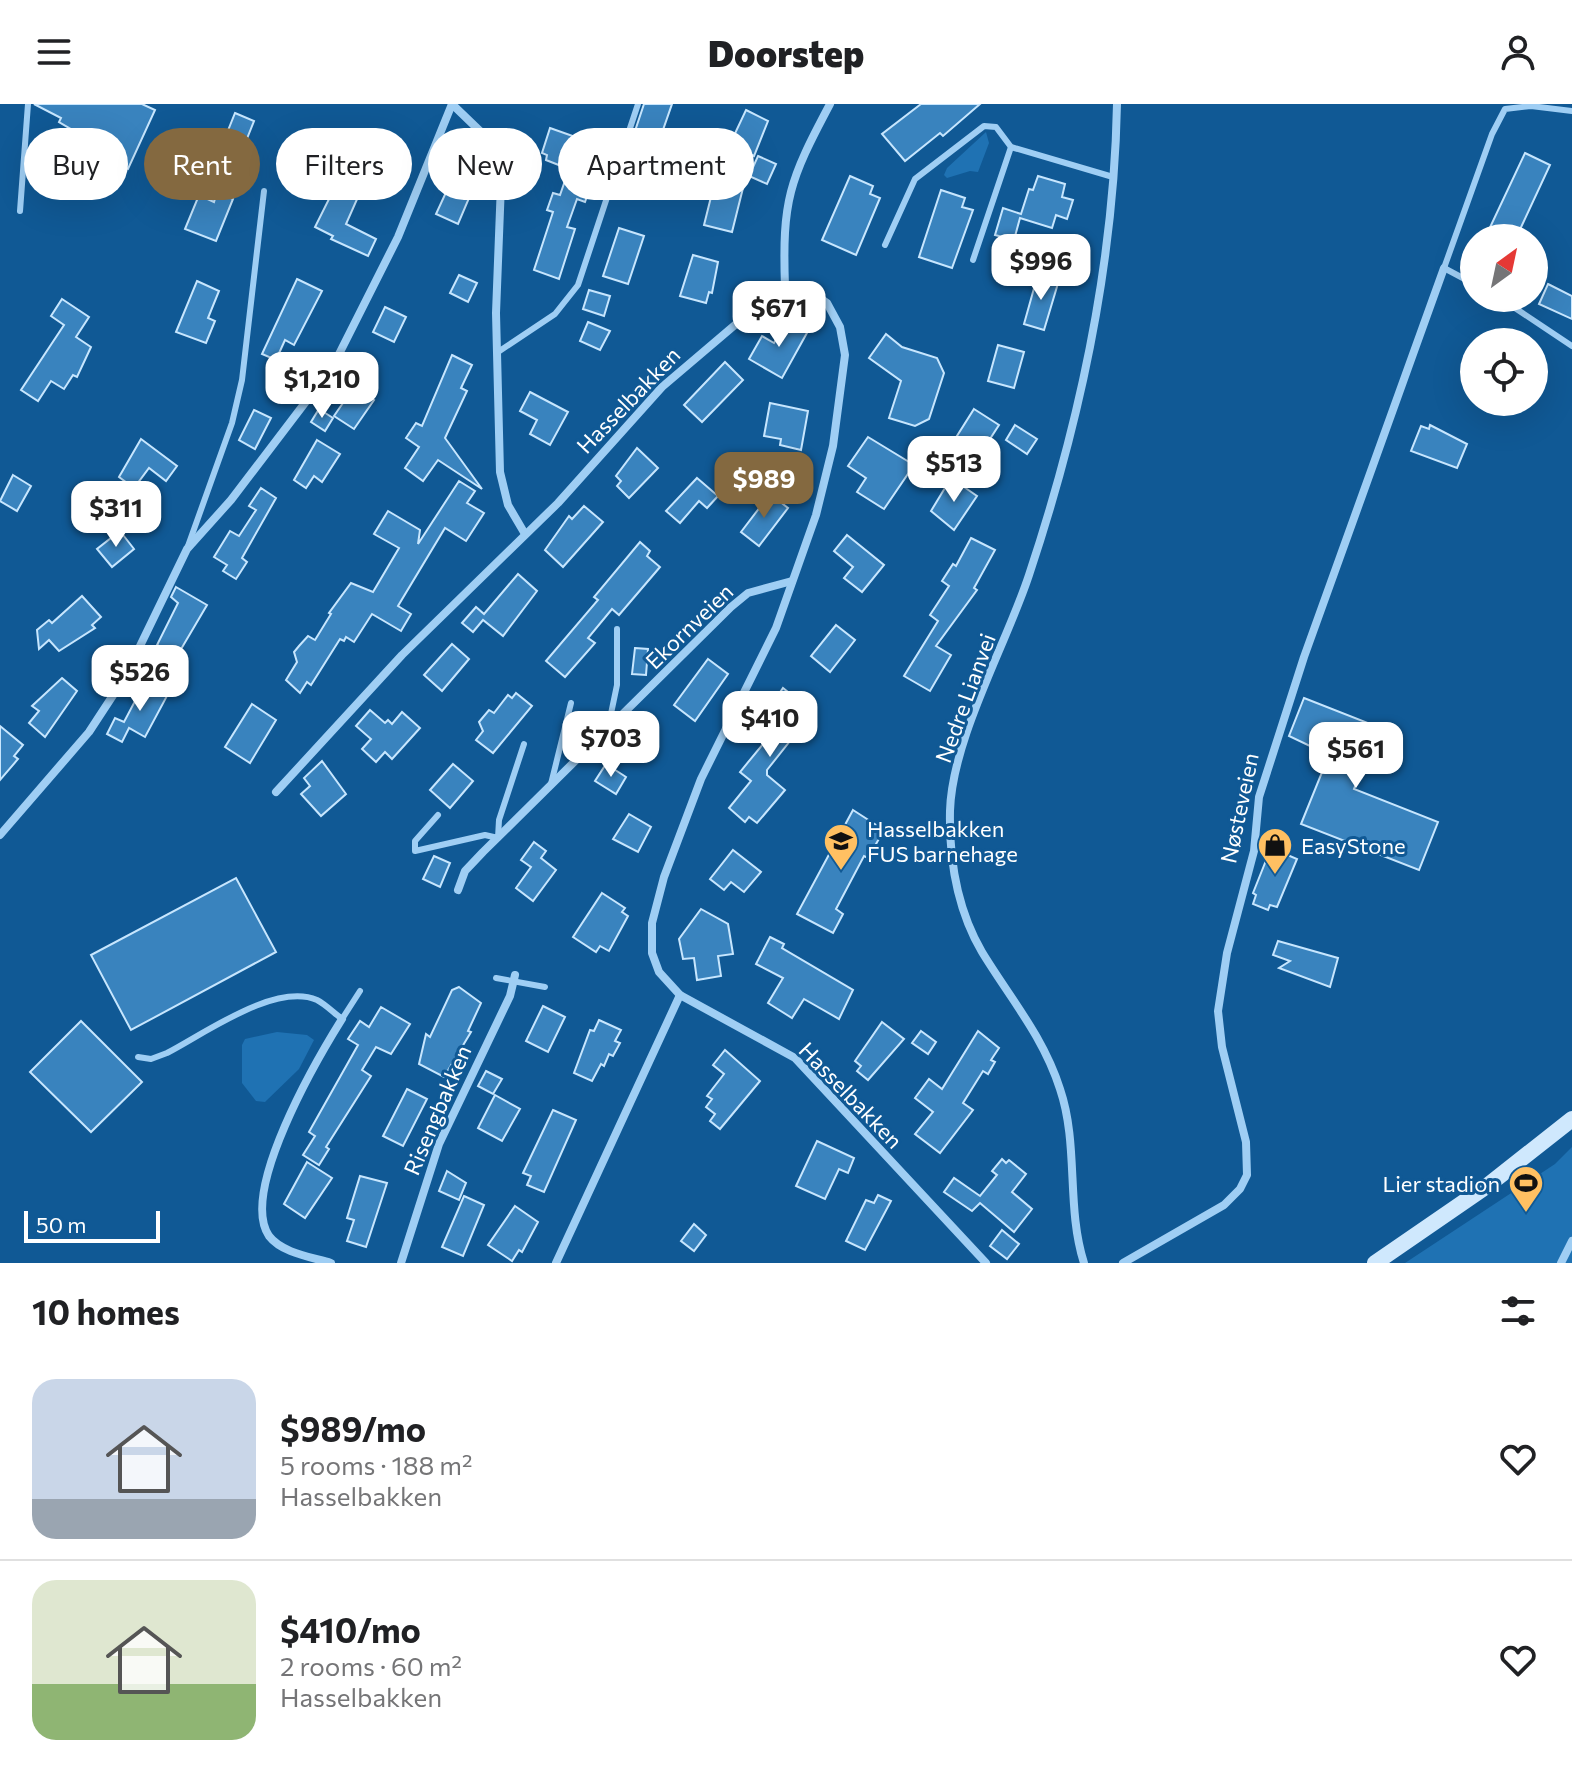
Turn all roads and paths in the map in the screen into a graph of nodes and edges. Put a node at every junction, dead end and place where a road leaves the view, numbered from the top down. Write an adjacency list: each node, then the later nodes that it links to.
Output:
1 (28, 104): 10 (lane)
2 (452, 104): 18 (street); 20 (street)
3 (638, 104): 18 (lane)
4 (830, 104): 15 (street)
5 (1117, 104): 8 (street, Nedre Lianvei)
6 (1572, 111): 13 (lane)
7 (1011, 147): 8 (lane); 11 (lane); 12 (lane)
8 (1113, 177): 45 (street, Nedre Lianvei)
9 (264, 191): 20 (lane)
10 (20, 211)
11 (885, 245)
12 (973, 260)
13 (1444, 268): 14 (lane); 46 (street, Nøsteveien)
14 (1460, 277)
15 (785, 287): 19 (street, Hasselbakken); 21 (street, Hasselbakken)
16 (1521, 312): 17 (lane)
17 (1572, 346)
18 (498, 352): 19 (street)
19 (525, 534): 27 (street, Hasselbakken)
20 (187, 549): 29 (street)
21 (792, 581): 24 (street, Ekornveien); 36 (street, Hasselbakken)
22 (617, 629): 24 (lane)
23 (571, 703): 26 (lane)
24 (608, 728): 26 (street, Ekornveien)
25 (524, 744): 30 (lane)
26 (551, 788): 30 (street, Ekornveien)
27 (276, 792)
28 (438, 815): 30 (lane)
29 (0, 835)
30 (498, 838): 31 (street, Ekornveien)
31 (458, 890)
32 (496, 978): 33 (lane)
33 (514, 978): 34 (lane); 42 (street, Risengbakken)
34 (545, 987)
35 (360, 991): 37 (lane)
36 (680, 995): 43 (street); 44 (street, Hasselbakken)
37 (342, 1019): 38 (lane); 41 (street)
38 (138, 1057)
39 (1572, 1119): 47 (main road)
40 (1572, 1241): 48 (street)
41 (331, 1263)
42 (401, 1263)
43 (556, 1263)
44 (986, 1263)
45 (1084, 1263)
46 (1123, 1263)
47 (1375, 1263)
48 (1561, 1263)

